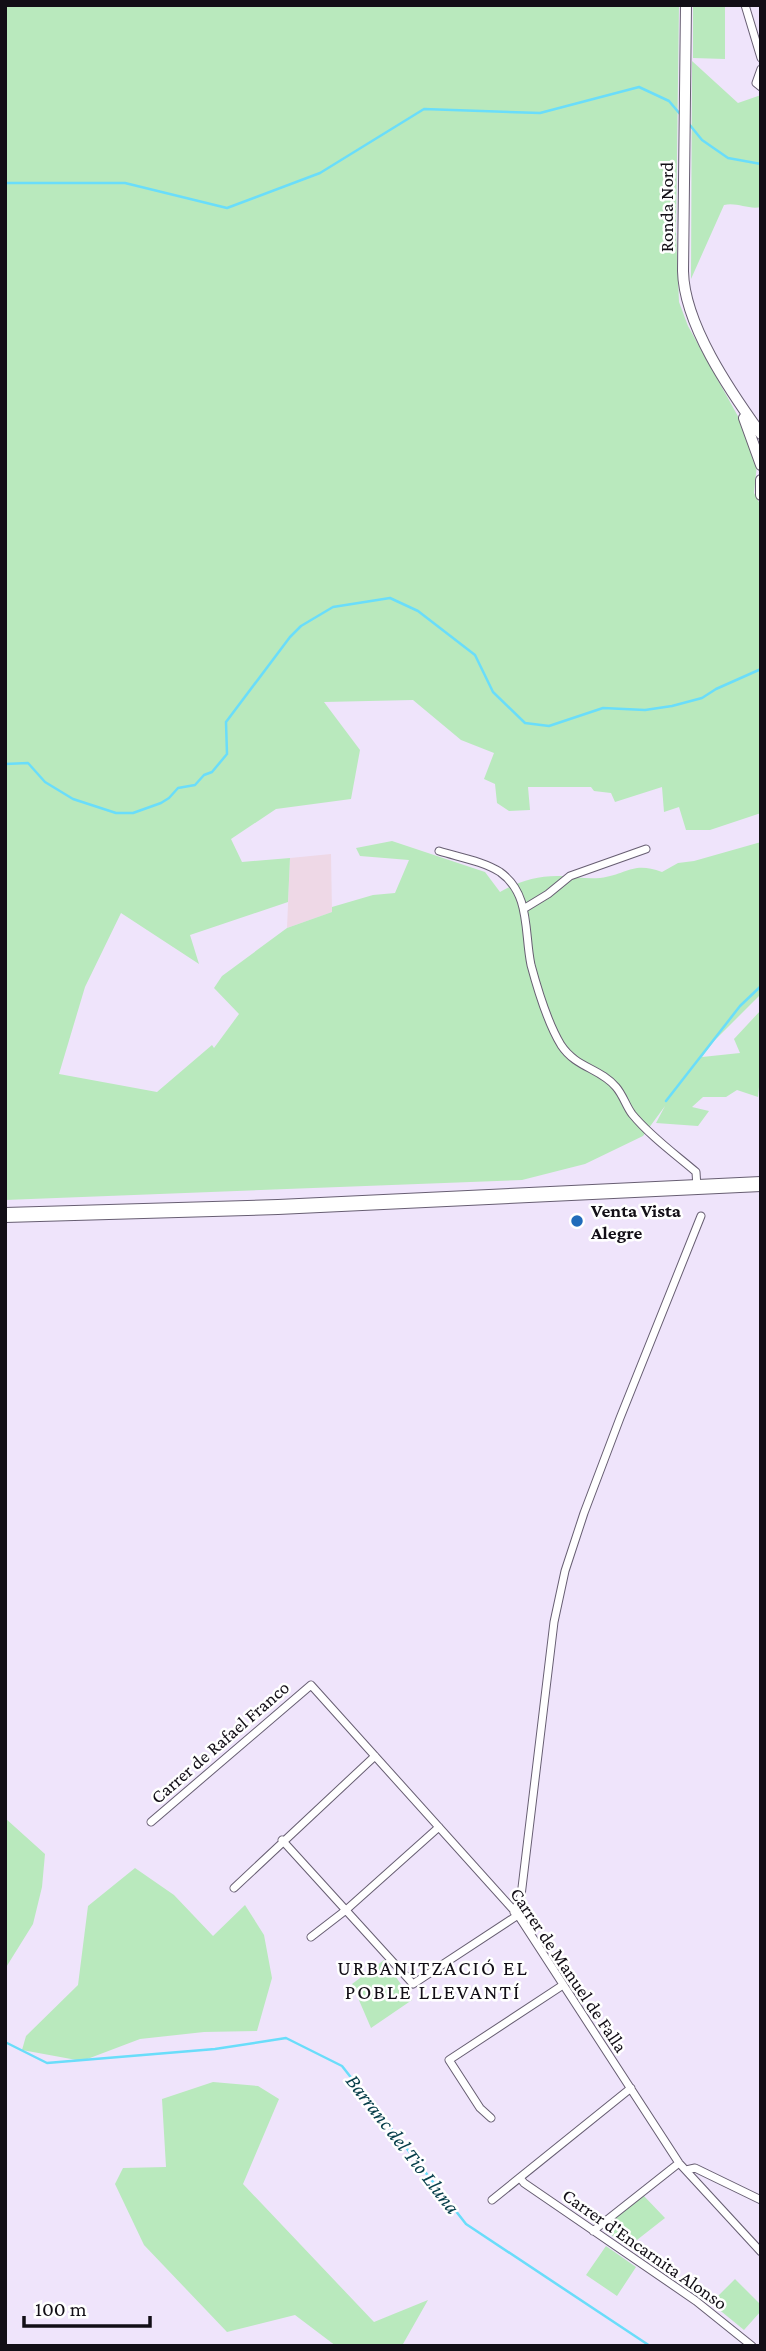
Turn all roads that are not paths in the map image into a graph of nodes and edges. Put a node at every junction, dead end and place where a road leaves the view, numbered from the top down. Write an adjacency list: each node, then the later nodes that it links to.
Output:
1 (686, 5): 6 (main road, Ronda Nord)
2 (745, 5): 3 (street)
3 (761, 58)
4 (761, 69): 5 (street)
5 (761, 87)
6 (735, 396): 7 (main road, Ronda Nord); 8 (main road, Ronda Nord)
7 (761, 434)
8 (761, 465)
9 (761, 480): 10 (main road)
10 (761, 495)
11 (646, 849): 13 (street)
12 (439, 851): 13 (street)
13 (525, 908): 15 (street)
14 (761, 1186): 15 (highway)
15 (697, 1189): 16 (highway)
16 (5, 1215)
17 (701, 1216): 25 (street)
18 (310, 1685): 19 (street, Carrer de Manuel de Falla); 20 (street, Carrer de Rafael Franco)
19 (375, 1756): 21 (street, Carrer de Manuel de Falla); 22 (street)
20 (151, 1822)
21 (439, 1827): 24 (street); 25 (street, Carrer de Manuel de Falla)
22 (282, 1840): 23 (street); 24 (street)
23 (234, 1888)
24 (346, 1910): 25 (street); 26 (street)
25 (516, 1914): 27 (street, Carrer de Manuel de Falla)
26 (311, 1937)
27 (563, 1985): 28 (street, Carrer de Manuel de Falla); 29 (street)
28 (631, 2088): 30 (street, Carrer de Manuel de Falla); 32 (street)
29 (491, 2118)
30 (680, 2162): 31 (street, Carrer de Manuel de Falla); 35 (street)
31 (686, 2170): 34 (street); 36 (street, Carrer de Manuel de Falla)
32 (520, 2178): 33 (street); 35 (street, Carrer d'Encarnita Alonso)
33 (492, 2200)
34 (761, 2200)
35 (593, 2231): 37 (street, Carrer d'Encarnita Alonso)
36 (761, 2252)
37 (752, 2346)

